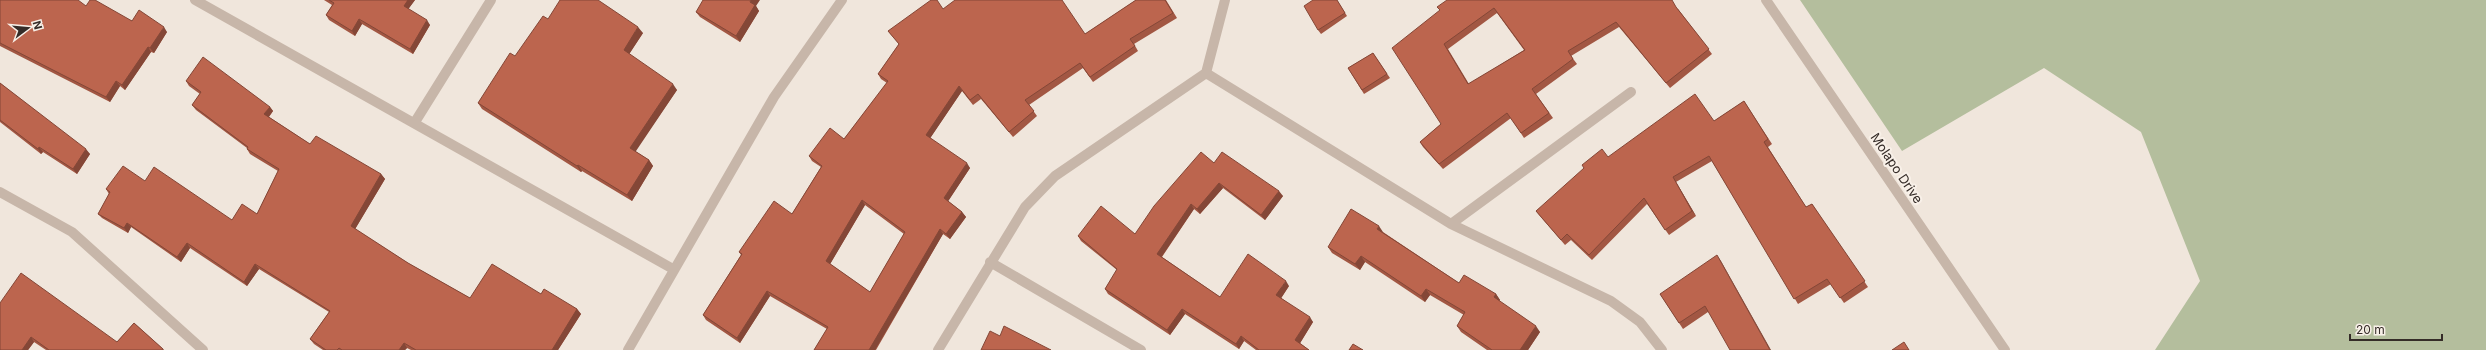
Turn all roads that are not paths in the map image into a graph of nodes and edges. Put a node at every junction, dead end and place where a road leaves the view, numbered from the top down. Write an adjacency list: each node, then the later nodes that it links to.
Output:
1 (195, 0): 8 (street)
2 (491, 0): 8 (street)
3 (842, 0): 12 (street)
4 (1225, 0): 6 (street)
5 (1766, 0): 18 (street, Molapo Drive)
6 (1206, 73): 10 (street); 11 (street)
7 (1631, 92): 10 (street)
8 (415, 122): 12 (street)
9 (0, 192): 13 (street)
10 (1452, 224): 17 (street)
11 (990, 262): 15 (street); 16 (street)
12 (674, 269): 14 (street)
13 (203, 350)
14 (628, 350)
15 (938, 350)
16 (1141, 350)
17 (1662, 350)
18 (2005, 350)

